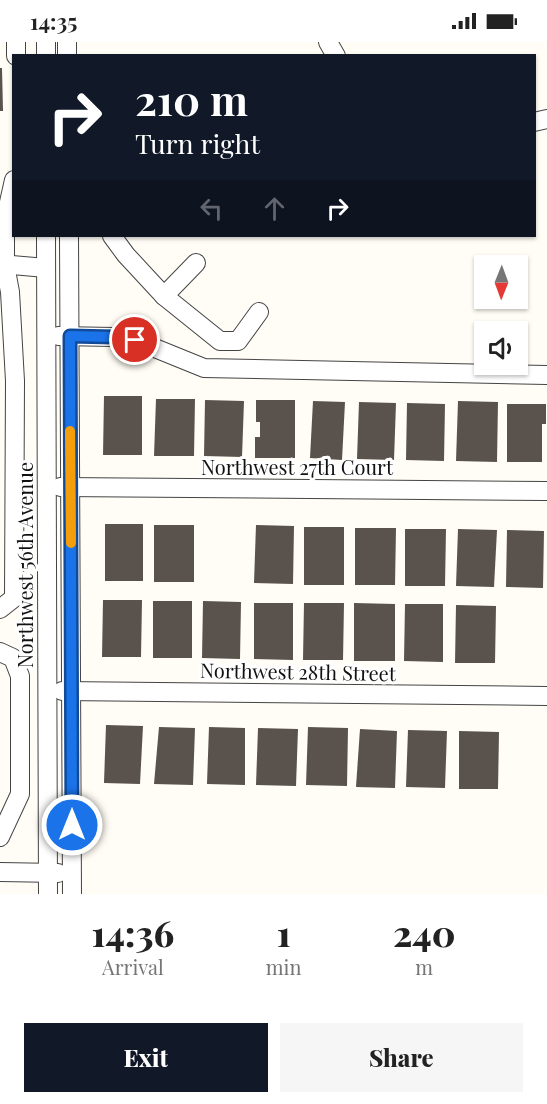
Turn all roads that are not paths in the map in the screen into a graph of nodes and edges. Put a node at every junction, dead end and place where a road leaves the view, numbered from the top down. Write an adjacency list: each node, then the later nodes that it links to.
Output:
1 (12, 190): 2 (street, Northwest 56th Avenue)
2 (6, 220): 7 (street, Northwest 56th Avenue)
3 (46, 237): 8 (street, Northwest 56th Avenue)
4 (69, 237): 12 (street)
5 (113, 237): 9 (street)
6 (196, 264): 9 (street)
7 (3, 265): 8 (street); 17 (street, Northwest 56th Avenue)
8 (46, 268): 11 (street, Northwest 56th Avenue)
9 (164, 296): 10 (street)
10 (259, 312)
11 (47, 335): 12 (street); 15 (street, Northwest 56th Avenue)
12 (70, 336): 13 (street); 14 (street)
13 (547, 375)
14 (70, 487): 15 (street, Northwest 27th Court); 16 (street, Northwest 27th Court); 21 (street)
15 (46, 488): 20 (street, Northwest 56th Avenue)
16 (547, 491)
17 (7, 560): 18 (street, Northwest 56th Avenue)
18 (0, 609)
19 (7, 655): 23 (street)
20 (48, 690): 21 (street, Northwest 28th Street); 25 (street, Northwest 56th Avenue)
21 (72, 691): 22 (street, Northwest 28th Street); 26 (street)
22 (547, 696)
23 (0, 837)
24 (0, 872): 25 (street)
25 (48, 873): 26 (street); 27 (street, Northwest 56th Avenue)
26 (72, 873): 28 (street)
27 (48, 894)
28 (72, 894)

